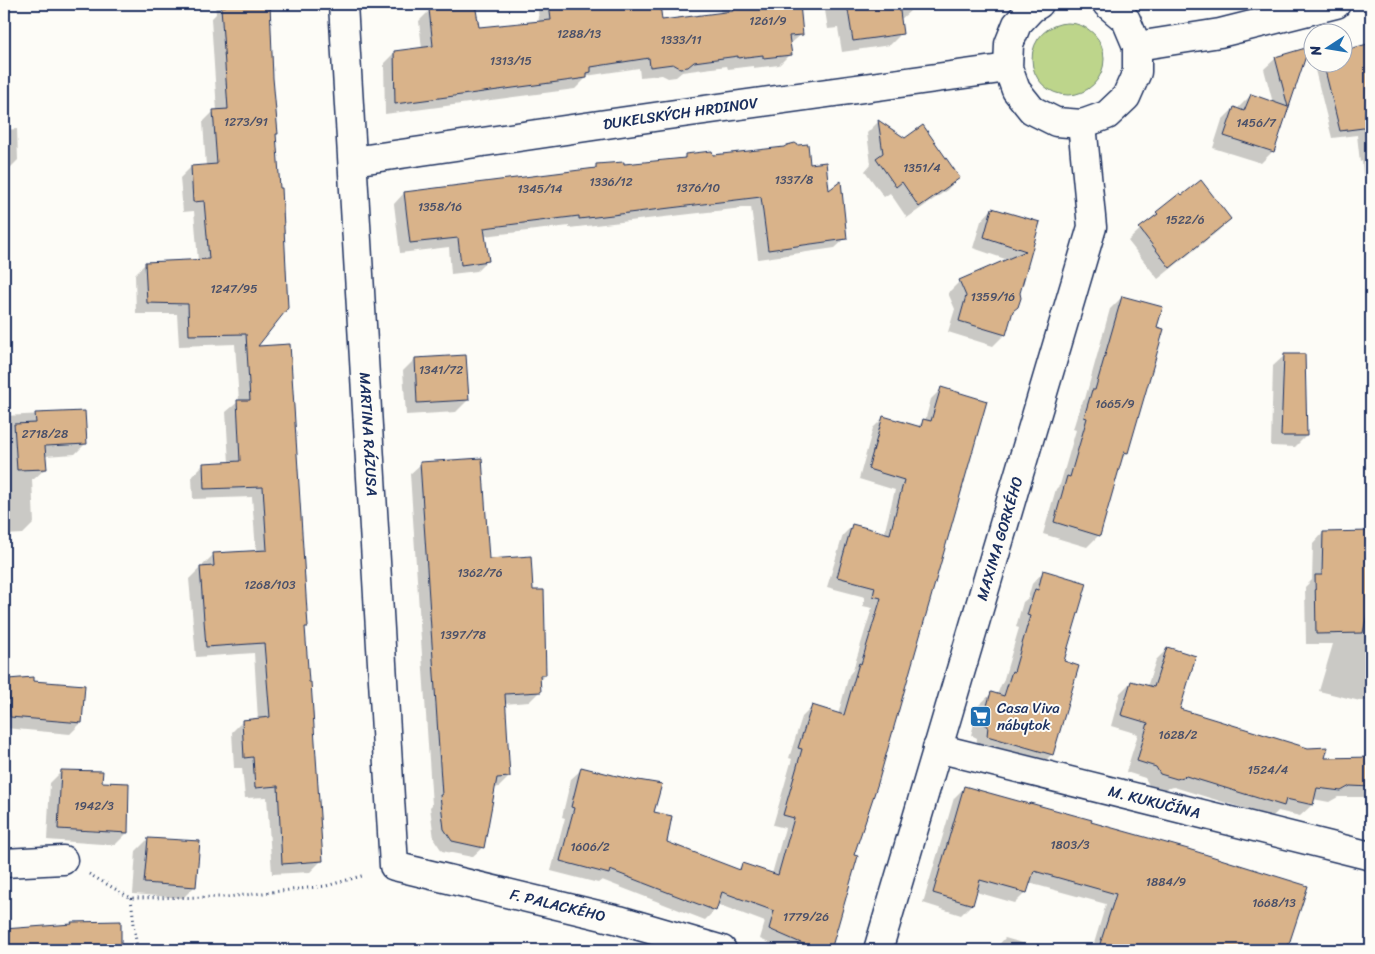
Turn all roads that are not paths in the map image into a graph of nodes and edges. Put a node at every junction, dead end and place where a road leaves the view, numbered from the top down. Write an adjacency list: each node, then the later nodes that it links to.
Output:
1 (343, 4): 8 (street, MARTINA RÁZUSA)
2 (1039, 4): 6 (street)
3 (1107, 4): 5 (street)
4 (1336, 4): 5 (street)
5 (1137, 46): 7 (street)
6 (1008, 68): 7 (street); 8 (street, DUKELSKÝCH HRDINOV)
7 (1082, 124): 9 (street, MAXIMA GORKÉHO)
8 (353, 161): 13 (street, MARTINA RÁZUSA)
9 (937, 748): 10 (street, M. KUKUČÍNA); 15 (street, MAXIMA GORKÉHO)
10 (1371, 856)
11 (63, 860): 12 (street)
12 (4, 863)
13 (394, 866): 14 (street, F. PALACKÉHO)
14 (722, 950)
15 (878, 950)

